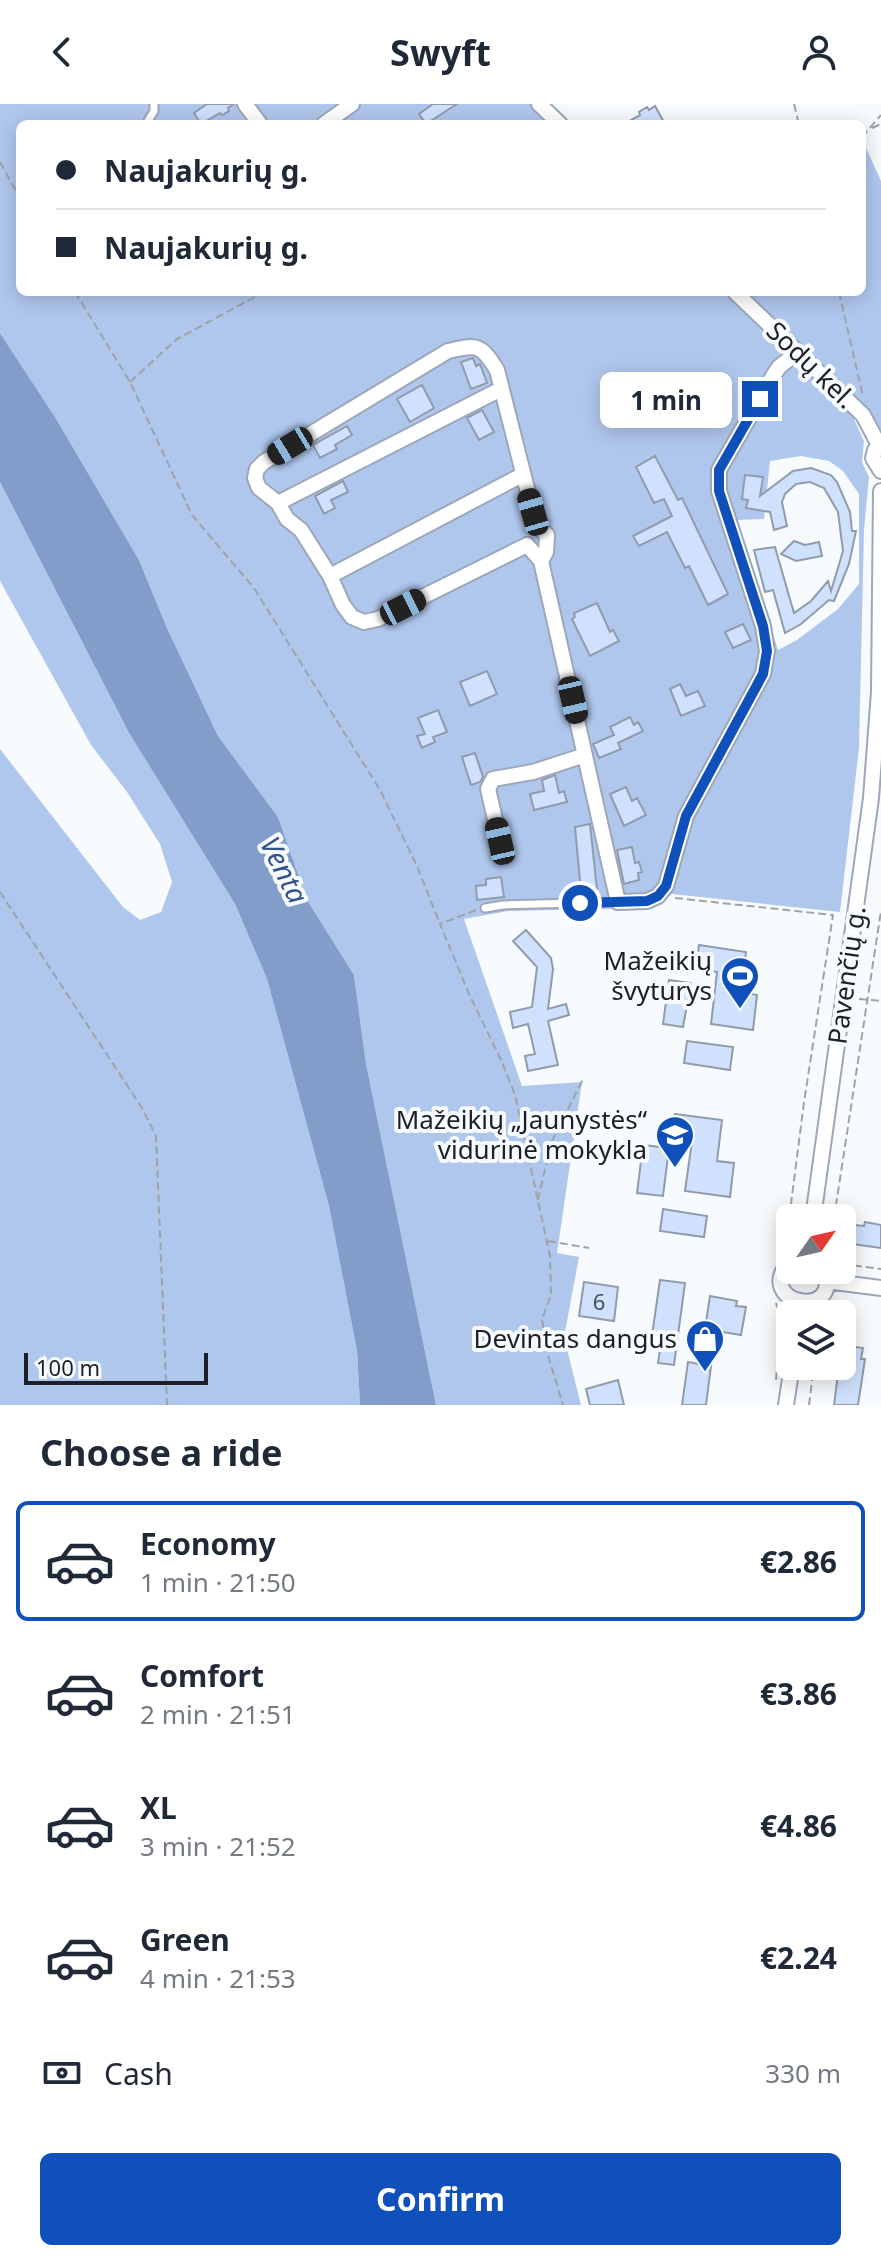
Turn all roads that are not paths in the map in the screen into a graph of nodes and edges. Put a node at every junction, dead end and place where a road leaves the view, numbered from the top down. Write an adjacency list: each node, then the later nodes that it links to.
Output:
1 (352, 104): 3 (street)
2 (539, 104): 4 (street)
3 (330, 120)
4 (556, 120)
5 (739, 296): 6 (street, Sodų kel.)
6 (798, 352): 8 (street, Sodų kel.); 19 (street)
7 (501, 389): 10 (street); 12 (street); 12 (street)
8 (880, 444): 9 (street)
9 (881, 471)
10 (522, 475): 13 (street); 16 (street)
11 (881, 491): 21 (street, Pavenčių g.)
12 (278, 503): 16 (street)
13 (536, 524): 14 (street); 15 (street)
14 (527, 545): 15 (street); 16 (street)
15 (541, 561): 17 (street)
16 (330, 576)
17 (585, 755): 18 (street); 19 (street)
18 (500, 841)
19 (618, 902): 20 (lane)
20 (485, 908)
21 (815, 1204)
22 (856, 1283): 23 (street)
23 (881, 1288)
24 (790, 1380): 25 (street)
25 (786, 1405)

